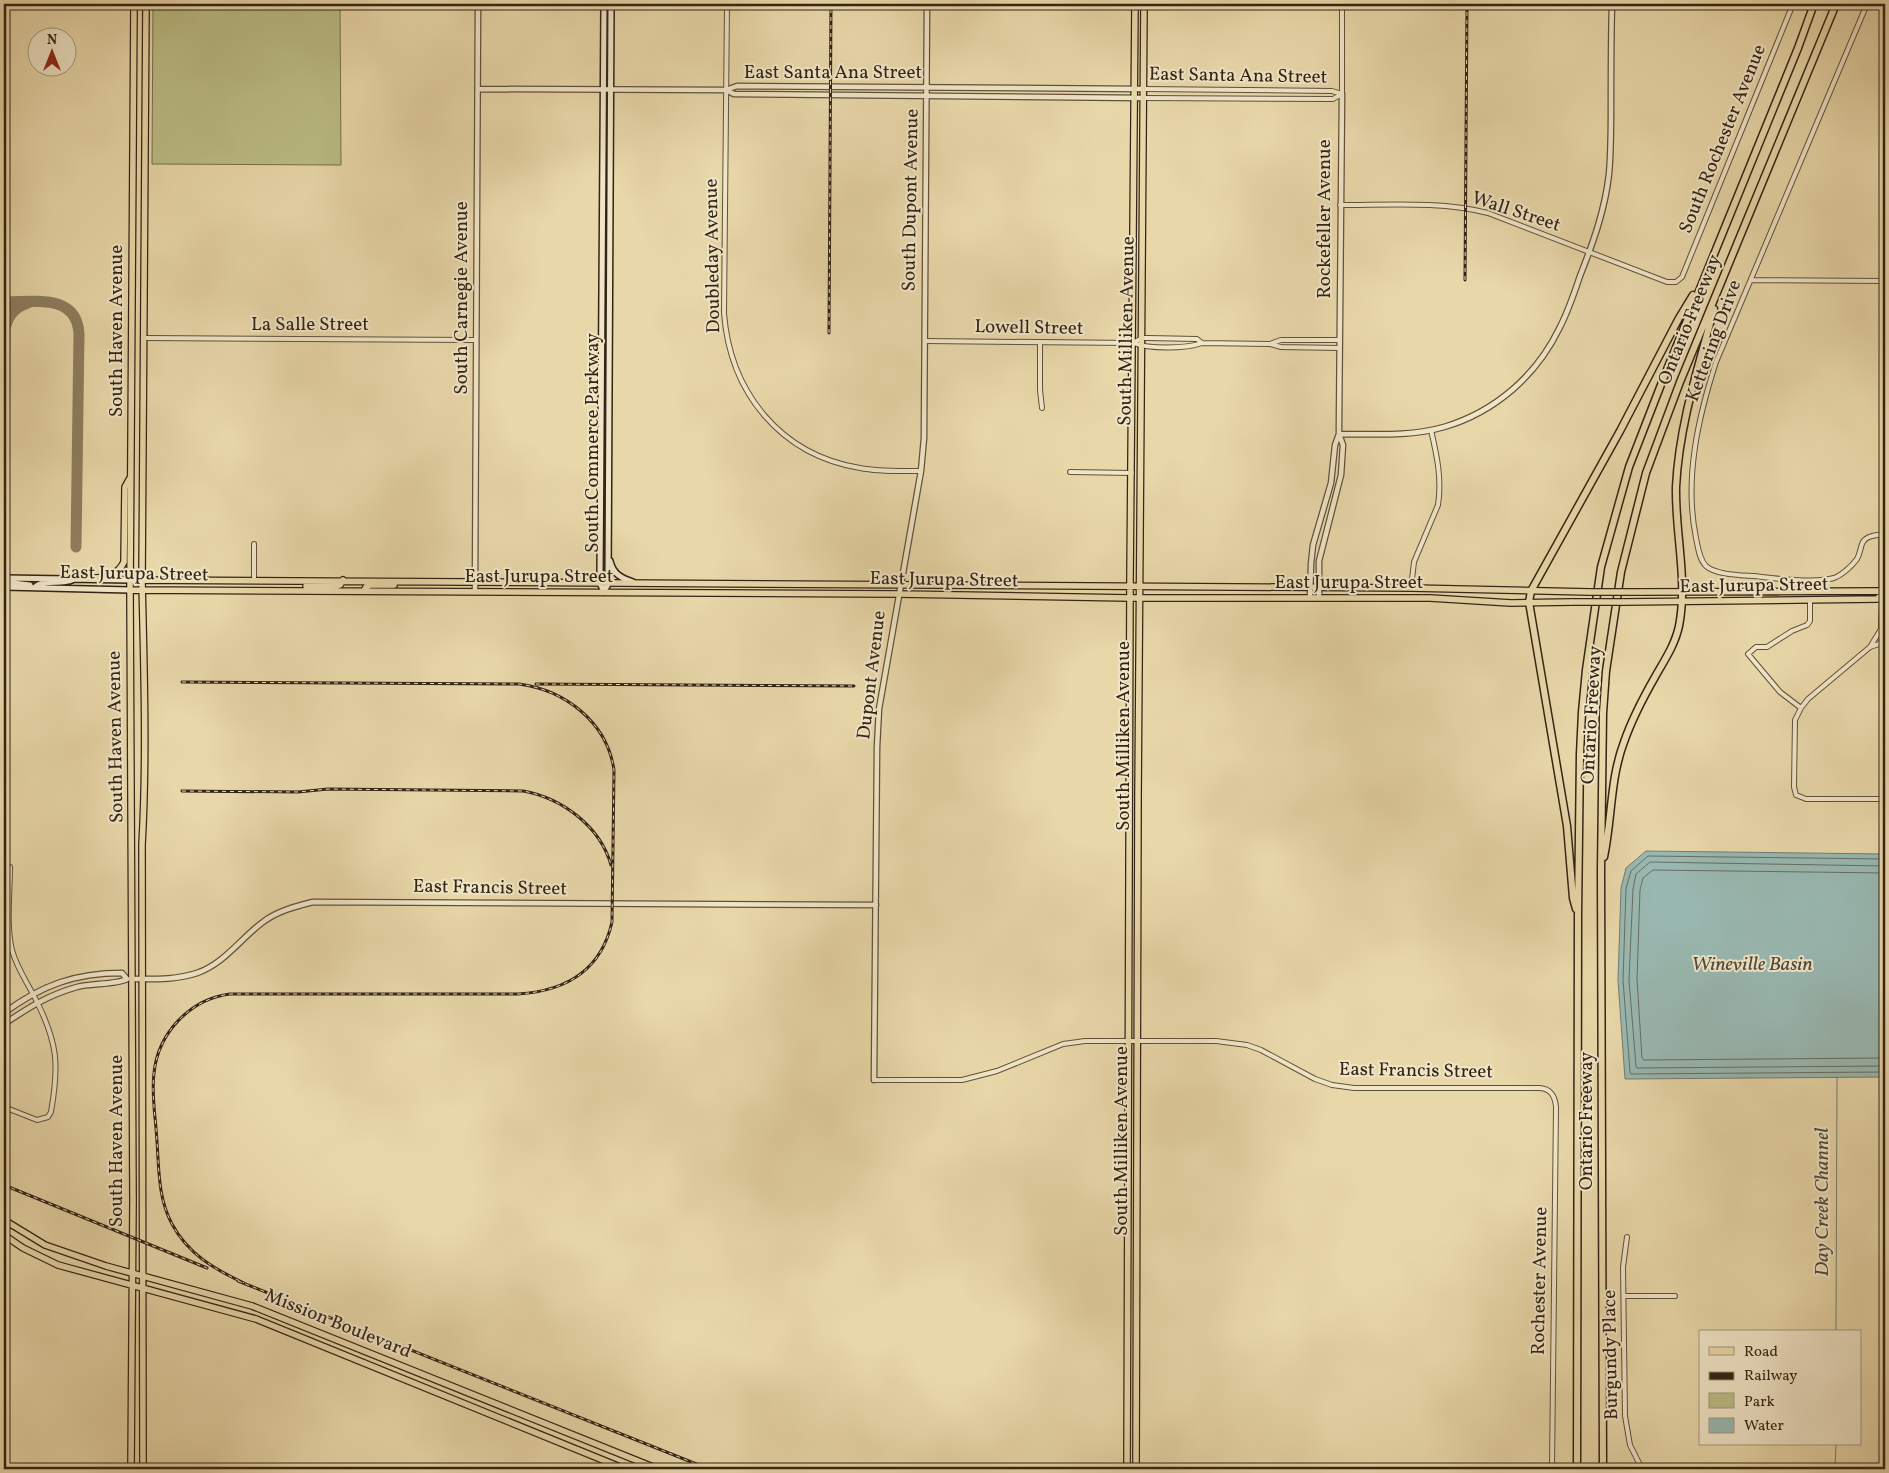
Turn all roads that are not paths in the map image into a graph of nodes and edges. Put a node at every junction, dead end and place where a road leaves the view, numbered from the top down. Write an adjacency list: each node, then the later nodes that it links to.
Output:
1 (134, 4): 52 (main road, South Haven Avenue)
2 (146, 4): 35 (main road, South Haven Avenue)
3 (478, 4): 17 (street, South Carnegie Avenue)
4 (604, 4): 20 (main road, South Commerce Parkway)
5 (611, 4): 21 (main road, South Commerce Parkway)
6 (726, 4): 22 (street, Doubleday Avenue)
7 (927, 4): 16 (street, South Dupont Avenue)
8 (1135, 4): 18 (main road, South Milliken Avenue)
9 (1144, 4): 19 (main road, South Milliken Avenue)
10 (1342, 4): 23 (street, Rockefeller Avenue)
11 (1612, 4): 28 (street)
12 (1793, 4): 32 (street, South Rochester Avenue)
13 (1814, 4): 29 (highway, Ontario Freeway)
14 (1836, 4): 33 (highway, Ontario Freeway)
15 (1866, 4): 30 (street, Kettering Drive)
16 (927, 88): 18 (street, East Santa Ana Street); 22 (street, East Santa Ana Street); 24 (street, South Dupont Avenue)
17 (478, 89): 20 (street, East Santa Ana Street); 37 (street, South Carnegie Avenue)
18 (1134, 89): 19 (street, East Santa Ana Street); 25 (main road, South Milliken Avenue)
19 (1143, 89): 23 (street, East Santa Ana Street); 26 (main road, South Milliken Avenue)
20 (604, 90): 21 (street, East Santa Ana Street); 66 (main road, South Commerce Parkway)
21 (611, 90): 22 (street, East Santa Ana Street); 56 (main road, South Commerce Parkway)
22 (726, 90): 24 (street, East Santa Ana Street); 49 (street, Doubleday Avenue)
23 (1342, 94): 26 (street, East Santa Ana Street); 27 (street, Rockefeller Avenue)
24 (927, 96): 25 (street, East Santa Ana Street); 34 (street, South Dupont Avenue)
25 (1134, 98): 26 (street, East Santa Ana Street); 41 (main road, South Milliken Avenue)
26 (1143, 98): 36 (main road, South Milliken Avenue)
27 (1340, 205): 28 (street, Wall Street); 38 (street, Rockefeller Avenue)
28 (1590, 252): 32 (street, Wall Street); 47 (street)
29 (1703, 279): 81 (highway); 101 (highway, Ontario Freeway)
30 (1751, 280): 31 (street); 54 (street, Kettering Drive)
31 (1885, 281)
32 (1676, 282)
33 (1720, 286): 84 (highway); 99 (highway, Ontario Freeway)
34 (925, 307): 39 (street, Dupont Avenue)
35 (144, 338): 37 (street, La Salle Street); 63 (main road, South Haven Avenue)
36 (1142, 338): 41 (street, Lowell Street); 42 (street, Lowell Street); 44 (main road, South Milliken Avenue)
37 (476, 340): 65 (street, South Carnegie Avenue)
38 (1340, 340): 43 (street, Lowell Street); 45 (street, Rockefeller Avenue)
39 (924, 341): 40 (street, Lowell Street); 49 (street, Dupont Avenue)
40 (1040, 342): 41 (street, Lowell Street); 46 (street)
41 (1133, 342): 44 (street, Lowell Street); 51 (main road, South Milliken Avenue)
42 (1202, 343): 43 (street, Lowell Street); 44 (street, Lowell Street)
43 (1270, 344): 45 (street, Lowell Street)
44 (1142, 346): 71 (main road, South Milliken Avenue)
45 (1339, 348): 48 (street, Rockefeller Avenue)
46 (1042, 408)
47 (1431, 430): 48 (street); 76 (street)
48 (1339, 434): 74 (street, Rockefeller Avenue); 75 (street, Rockefeller Avenue)
49 (921, 471): 69 (street, Dupont Avenue)
50 (1070, 472): 51 (street)
51 (1132, 473): 70 (main road, South Milliken Avenue)
52 (131, 476): 58 (main road); 60 (main road, South Haven Avenue)
53 (1885, 515): 54 (street)
54 (1885, 535): 86 (street)
55 (254, 544): 61 (street)
56 (608, 553): 67 (main road, South Commerce Parkway); 68 (main road)
57 (74, 579): 58 (main road, East Jurupa Street); 59 (main road, East Jurupa Street); 73 (main road)
58 (89, 579): 60 (main road, East Jurupa Street)
59 (4, 580): 73 (main road)
60 (131, 580): 63 (main road, East Jurupa Street); 77 (main road, South Haven Avenue)
61 (254, 580): 62 (main road, East Jurupa Street); 63 (main road, East Jurupa Street)
62 (343, 580): 64 (main road, East Jurupa Street); 79 (main road)
63 (142, 581): 78 (main road, South Haven Avenue)
64 (411, 581): 65 (main road, East Jurupa Street); 80 (main road)
65 (475, 582): 66 (main road, East Jurupa Street); 82 (street, South Carnegie Avenue)
66 (600, 583): 67 (main road, East Jurupa Street); 83 (main road, South Commerce Parkway)
67 (608, 584): 68 (main road, East Jurupa Street); 83 (main road, South Commerce Parkway)
68 (638, 584): 69 (main road, East Jurupa Street)
69 (900, 585): 70 (main road, East Jurupa Street); 85 (street, Dupont Avenue)
70 (1130, 586): 71 (main road, East Jurupa Street); 89 (main road, South Milliken Avenue)
71 (1140, 586): 74 (main road, East Jurupa Street); 90 (main road, South Milliken Avenue)
72 (4, 587): 73 (main road, East Jurupa Street)
73 (35, 587): 77 (main road, East Jurupa Street)
74 (1310, 588): 75 (main road, East Jurupa Street); 87 (street, Rockefeller Avenue)
75 (1319, 588): 76 (main road, East Jurupa Street); 88 (street, Rockefeller Avenue)
76 (1411, 588): 81 (main road, East Jurupa Street)
77 (130, 590): 78 (main road, East Jurupa Street); 102 (main road, South Haven Avenue)
78 (142, 590): 79 (main road, East Jurupa Street); 103 (main road, South Haven Avenue)
79 (292, 590): 80 (main road, East Jurupa Street)
80 (364, 591): 82 (main road, East Jurupa Street)
81 (1531, 591): 84 (main road, East Jurupa Street, bridge); 92 (highway)
82 (475, 592): 83 (main road, East Jurupa Street)
83 (604, 592): 85 (main road, East Jurupa Street)
84 (1682, 592): 86 (main road, East Jurupa Street); 93 (highway)
85 (898, 594): 89 (main road, East Jurupa Street); 100 (street, Dupont Avenue)
86 (1884, 595): 91 (main road, East Jurupa Street); 95 (street)
87 (1310, 597): 88 (main road, East Jurupa Street); 90 (main road, East Jurupa Street)
88 (1319, 597): 92 (main road, East Jurupa Street)
89 (1130, 598): 90 (main road, East Jurupa Street); 108 (main road, South Milliken Avenue)
90 (1140, 598): 109 (main road, South Milliken Avenue)
91 (1810, 600): 93 (main road, East Jurupa Street); 96 (street)
92 (1529, 602): 93 (main road, East Jurupa Street, bridge); 101 (highway)
93 (1682, 602): 99 (highway)
94 (1885, 636): 95 (street)
95 (1870, 647): 96 (street)
96 (1801, 708): 97 (street)
97 (1885, 799)
98 (10, 867): 104 (street)
99 (1601, 871): 134 (highway, Ontario Freeway)
100 (876, 905): 103 (street, East Francis Street); 110 (street, Dupont Avenue)
101 (1578, 916): 133 (highway, Ontario Freeway)
102 (130, 979): 103 (street, East Francis Street); 104 (street, East Francis Street); 105 (street, East Francis Street); 116 (main road, South Haven Avenue)
103 (142, 979): 117 (main road, South Haven Avenue)
104 (33, 994): 105 (street); 106 (street, East Francis Street)
105 (37, 1002): 107 (street, East Francis Street); 112 (street)
106 (4, 1013)
107 (4, 1024)
108 (1128, 1040): 109 (street, East Francis Street); 110 (street, East Francis Street); 122 (main road, South Milliken Avenue)
109 (1138, 1041): 111 (street, East Francis Street); 123 (main road, South Milliken Avenue)
110 (874, 1080)
111 (1552, 1093): 132 (street, Rochester Avenue)
112 (4, 1107)
113 (4, 1220): 116 (main road, Mission Boulevard)
114 (4, 1235): 118 (main road, Mission Boulevard)
115 (1627, 1237): 120 (street, Burgundy Place)
116 (132, 1272): 117 (main road, Mission Boulevard); 118 (main road, South Haven Avenue)
117 (143, 1275): 119 (main road, South Haven Avenue); 124 (main road, Mission Boulevard)
118 (132, 1285): 119 (main road, Mission Boulevard); 125 (main road, South Haven Avenue)
119 (143, 1289): 126 (main road, South Haven Avenue); 127 (main road, Mission Boulevard)
120 (1624, 1296): 121 (street); 135 (street, Burgundy Place)
121 (1675, 1296)
122 (1128, 1313): 123 (main road); 130 (main road, South Milliken Avenue)
123 (1136, 1314): 131 (main road, South Milliken Avenue)
124 (639, 1462): 128 (street); 129 (main road, Mission Boulevard)
125 (131, 1469)
126 (143, 1469)
127 (626, 1469)
128 (636, 1469)
129 (658, 1469)
130 (1127, 1469)
131 (1136, 1469)
132 (1552, 1469)
133 (1577, 1469)
134 (1604, 1469)
135 (1642, 1469)

